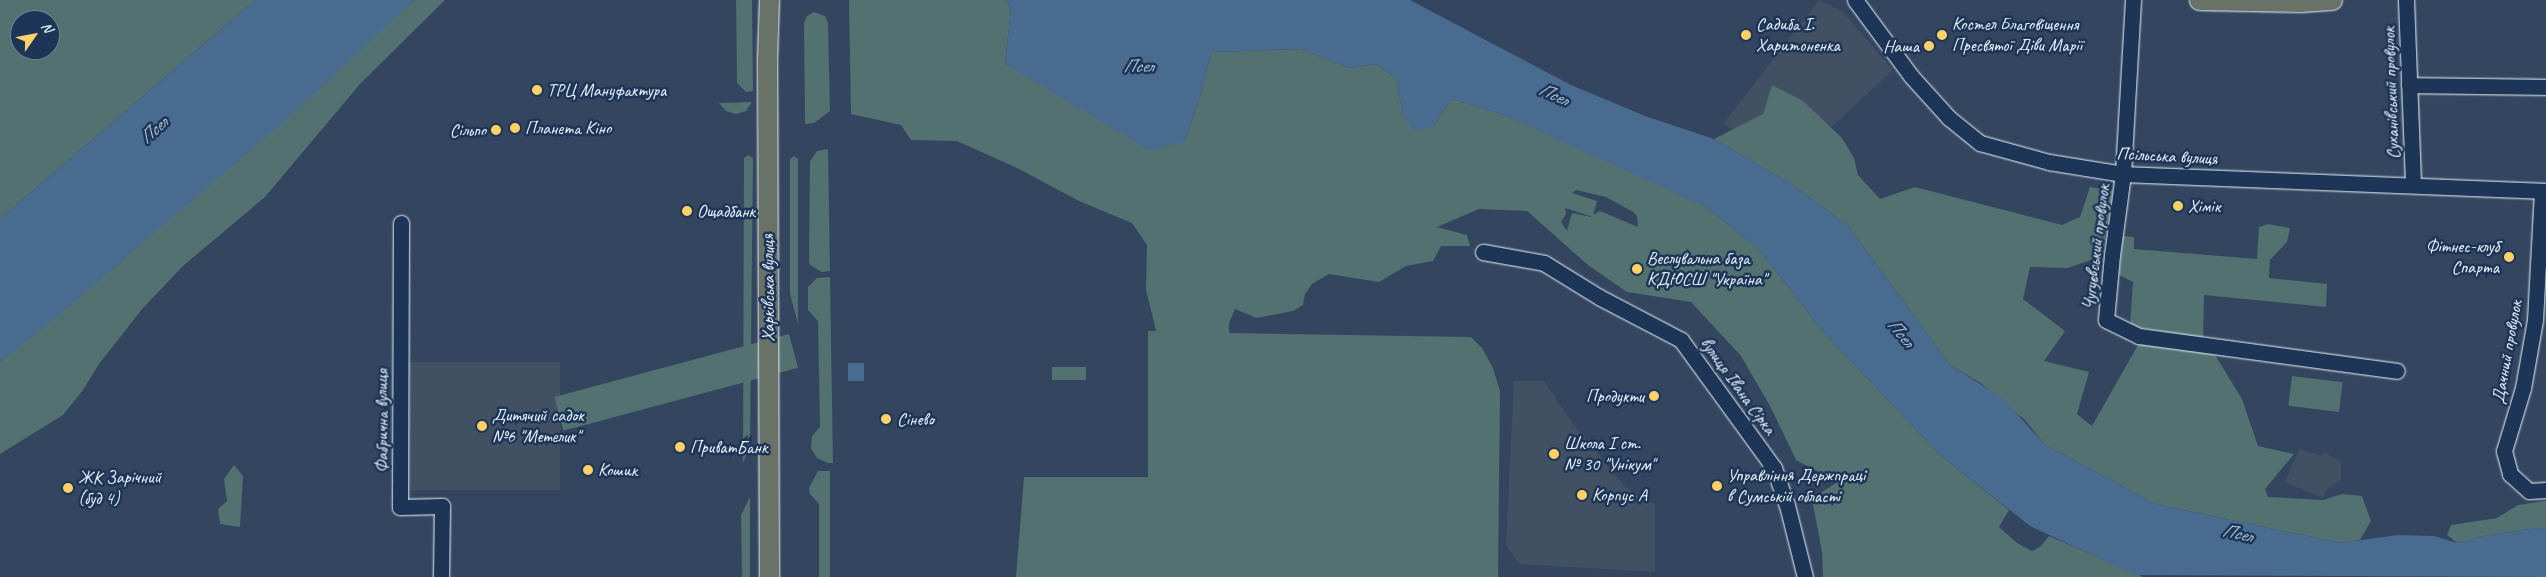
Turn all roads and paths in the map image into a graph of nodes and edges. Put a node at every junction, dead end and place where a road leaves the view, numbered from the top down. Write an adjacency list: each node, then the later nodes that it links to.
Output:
1 (769, 0): 17 (main road, Харківська вулиця)
2 (1855, 0): 9 (street, Псільська вулиця)
3 (2133, 0): 9 (street, Чугуєвський провулок)
4 (2199, 0): 5 (main road)
5 (2332, 0)
6 (2406, 0): 7 (street, Суханівський провулок)
7 (2409, 85): 8 (street); 10 (street, Суханівський провулок)
8 (2546, 88)
9 (2123, 174): 10 (street, Псільська вулиця); 14 (street, Чугуєвський провулок)
10 (2413, 184): 11 (street, Псільська вулиця)
11 (2544, 191): 15 (street, Дачний провулок)
12 (401, 223): 16 (street, Фабрична вулиця)
13 (1483, 252): 18 (street, вулиця Івана Сірка)
14 (2398, 371)
15 (2546, 490)
16 (441, 577)
17 (769, 577)
18 (1805, 577)

